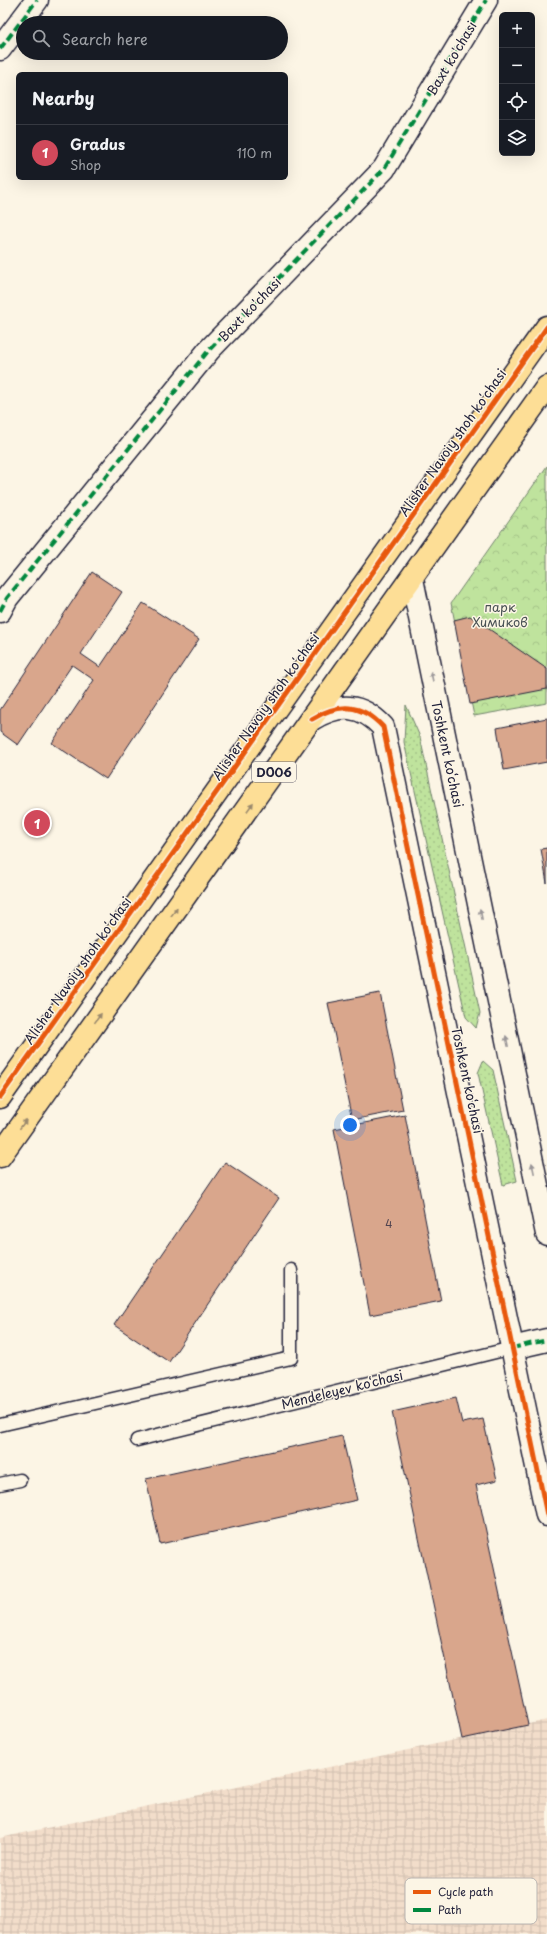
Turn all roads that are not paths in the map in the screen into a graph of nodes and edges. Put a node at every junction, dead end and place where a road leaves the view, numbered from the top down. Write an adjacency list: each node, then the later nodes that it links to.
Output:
1 (37, 0): 3 (street)
2 (486, 0): 9 (street, Baxt ko'chasi)
3 (25, 16)
4 (16, 28): 5 (street)
5 (0, 49)
6 (547, 327): 11 (main road, Alisher Navoiy shoh koʻchasi / D006)
7 (547, 387): 8 (main road, D006)
8 (412, 579): 10 (main road, D006); 13 (street, Toshkent ko‘chasi, one-way to 8)
9 (0, 611)
10 (312, 719): 12 (main road, D006, one-way to 10); 16 (street, Toshkent ko‘chasi)
11 (0, 1097)
12 (0, 1156)
13 (547, 1234)
14 (291, 1270): 17 (lane)
15 (547, 1340): 16 (street, Mendeleyev ko‘chasi)
16 (512, 1348): 18 (lane, Mendeleyev ko‘chasi); 21 (street, Toshkent ko‘chasi)
17 (0, 1424)
18 (137, 1440)
19 (20, 1480): 20 (lane)
20 (0, 1484)
21 (547, 1515)

